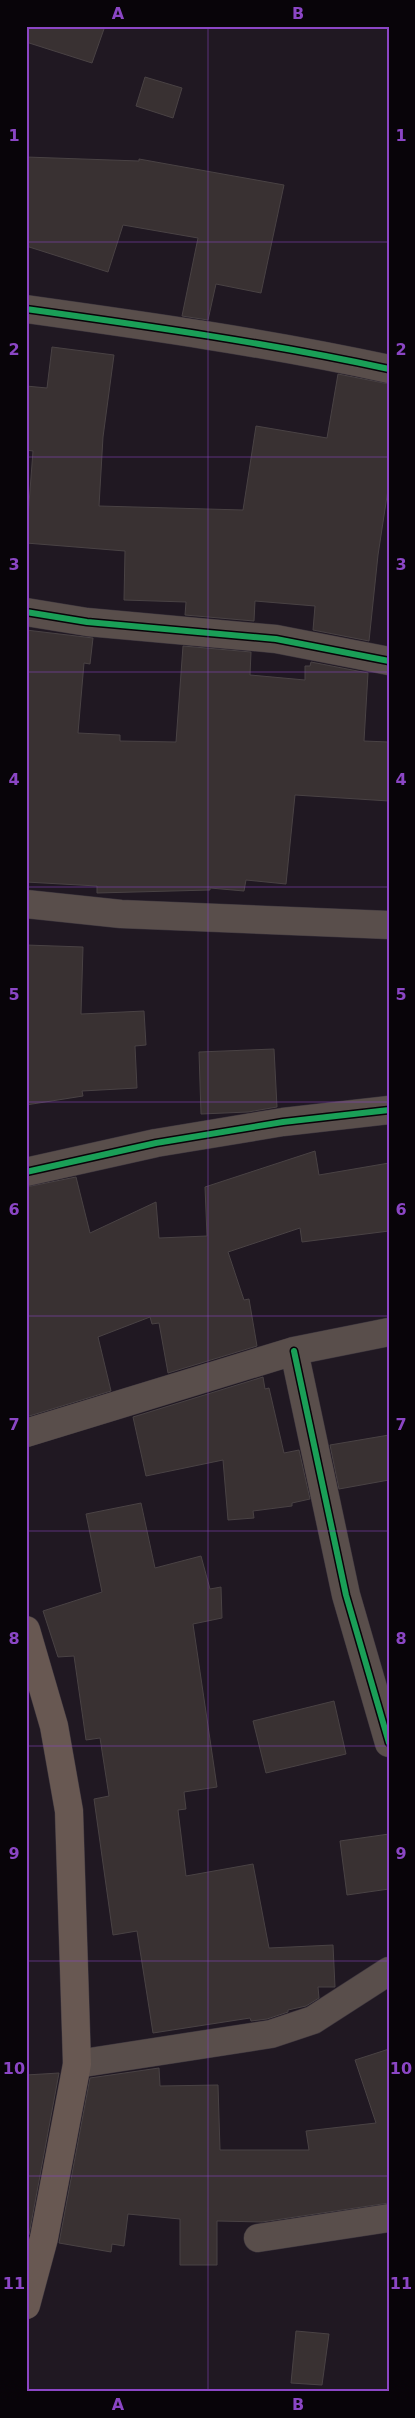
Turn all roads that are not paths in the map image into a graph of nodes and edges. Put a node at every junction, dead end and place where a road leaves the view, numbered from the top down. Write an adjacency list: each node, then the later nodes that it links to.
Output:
1 (26, 309): 2 (street)
2 (389, 369)
3 (26, 612): 4 (street)
4 (389, 661)
5 (26, 904): 6 (street)
6 (389, 925)
7 (389, 1110): 8 (street)
8 (26, 1172)
9 (389, 1332): 10 (street)
10 (294, 1352): 11 (street); 13 (street)
11 (26, 1433)
12 (26, 1630): 15 (main road)
13 (389, 1743)
14 (389, 1971): 15 (street)
15 (77, 2064): 18 (main road)
16 (389, 2218): 17 (street)
17 (258, 2238)
18 (26, 2305)

